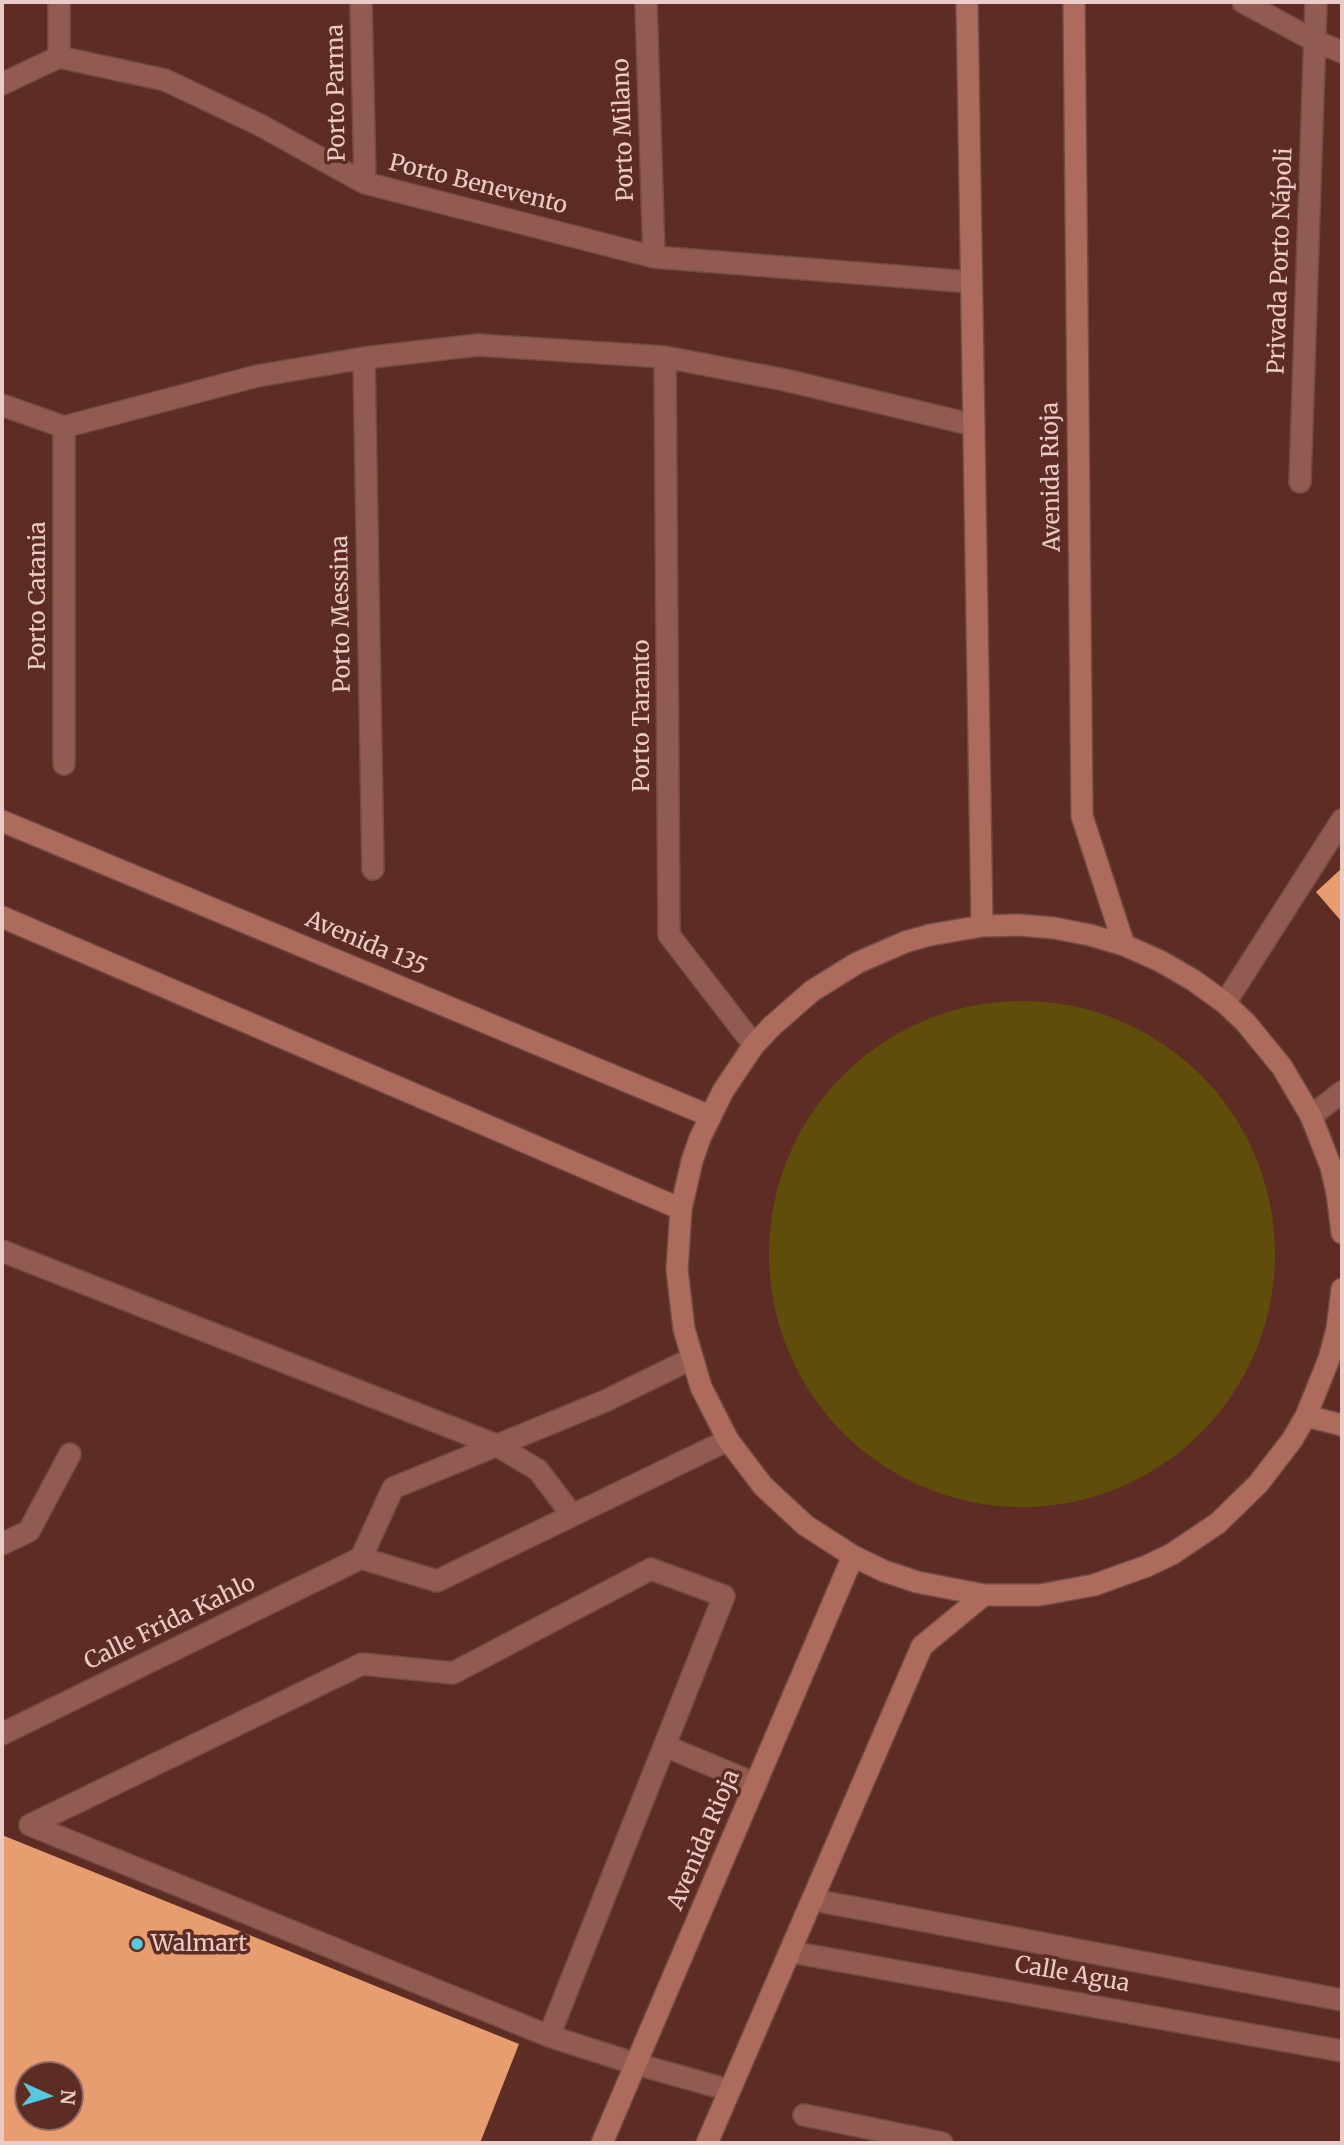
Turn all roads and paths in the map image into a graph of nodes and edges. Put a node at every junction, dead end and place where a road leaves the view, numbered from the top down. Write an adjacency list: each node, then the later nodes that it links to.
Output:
1 (59, 2): 10 (street)
2 (361, 2): 12 (street, Porto Parma)
3 (646, 2): 13 (street, Porto Milano)
4 (967, 2): 14 (main road)
5 (1074, 2): 27 (main road, Avenida Rioja)
6 (1242, 2): 8 (street)
7 (1316, 2): 8 (street, Privada Porto Nápoli)
8 (1315, 41): 9 (street); 20 (street, Privada Porto Nápoli)
9 (1342, 52)
10 (59, 57): 11 (street); 12 (street, Porto Benevento)
11 (2, 84)
12 (365, 183): 13 (street, Porto Benevento)
13 (654, 257): 14 (street, Porto Benevento)
14 (971, 282): 18 (main road)
15 (665, 357): 16 (street); 18 (street); 29 (street, Porto Taranto)
16 (364, 358): 19 (street); 24 (street, Porto Messina)
17 (2, 405): 19 (street)
18 (974, 425): 26 (main road)
19 (64, 427): 21 (street, Porto Catania)
20 (1300, 482)
21 (64, 764)
22 (1342, 820): 28 (street)
23 (2, 821): 31 (main road, Avenida 135)
24 (373, 869)
25 (2, 917): 34 (main road)
26 (982, 926): 27 (main road); 29 (main road)
27 (1124, 945): 28 (main road)
28 (1225, 1003): 32 (main road)
29 (754, 1045): 31 (main road)
30 (1342, 1092): 32 (street)
31 (710, 1116): 34 (main road)
32 (1311, 1116): 33 (main road)
33 (1341, 1207): 35 (main road)
34 (681, 1209): 39 (main road)
35 (1342, 1233)
36 (2, 1251): 43 (street)
37 (1342, 1289): 38 (main road)
38 (1339, 1330): 40 (main road)
39 (691, 1359): 42 (main road); 43 (street)
40 (1306, 1416): 41 (main road); 49 (main road)
41 (1342, 1425)
42 (728, 1440): 45 (street); 47 (main road)
43 (496, 1445): 45 (street); 48 (street)
44 (70, 1454): 46 (street)
45 (572, 1515): 48 (street)
46 (2, 1544)
47 (853, 1556): 49 (main road); 52 (main road, Avenida Rioja)
48 (361, 1558): 50 (street, Calle Frida Kahlo)
49 (984, 1595): 53 (main road)
50 (2, 1734)
51 (665, 1746): 52 (street); 56 (street); 56 (street)
52 (756, 1784): 58 (main road, Avenida Rioja)
53 (814, 1900): 54 (main road); 55 (street, Calle Agua)
54 (792, 1952): 57 (street, Calle Agua); 59 (main road)
55 (1342, 2000)
56 (549, 2036): 58 (street)
57 (1342, 2051)
58 (636, 2064): 59 (street); 61 (main road, Avenida Rioja)
59 (730, 2090): 62 (main road)
60 (804, 2115): 63 (street)
61 (602, 2143)
62 (707, 2143)
63 (942, 2143)

